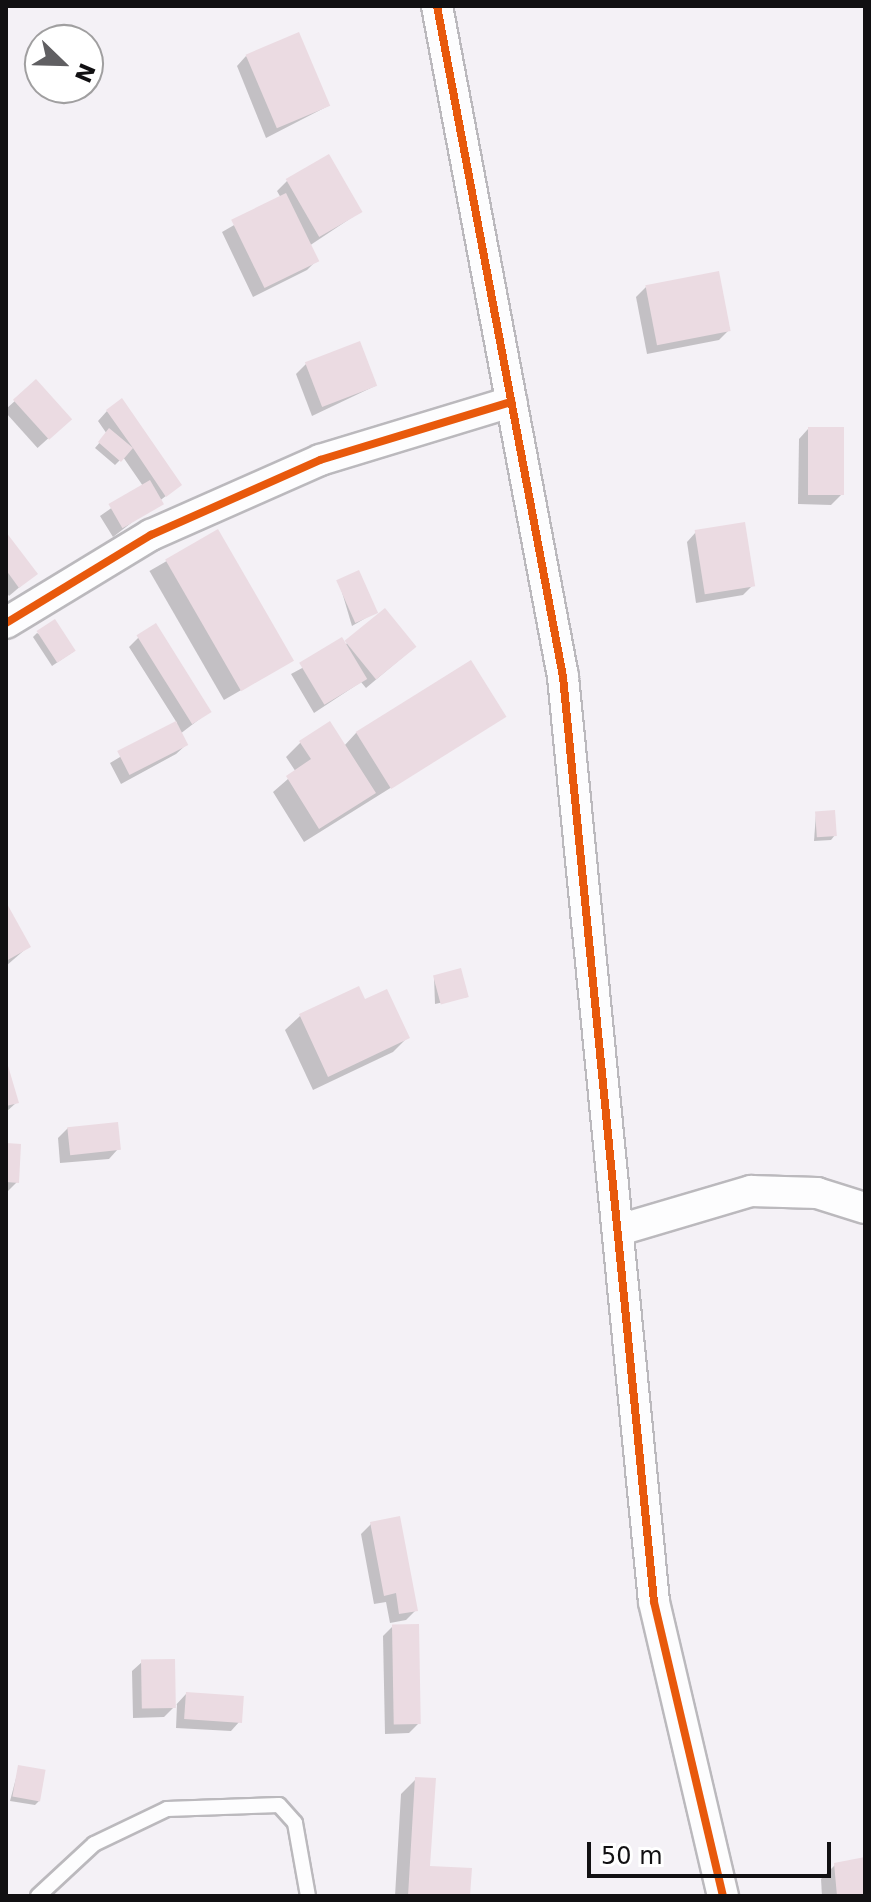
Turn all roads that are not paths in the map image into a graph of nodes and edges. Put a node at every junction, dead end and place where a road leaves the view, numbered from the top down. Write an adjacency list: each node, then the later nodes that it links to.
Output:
1 (437, 6): 2 (street)
2 (511, 402): 3 (street); 5 (street)
3 (6, 623)
4 (865, 1208): 5 (street)
5 (619, 1230): 8 (street)
6 (38, 1896): 7 (lane)
7 (308, 1896)
8 (723, 1896)

